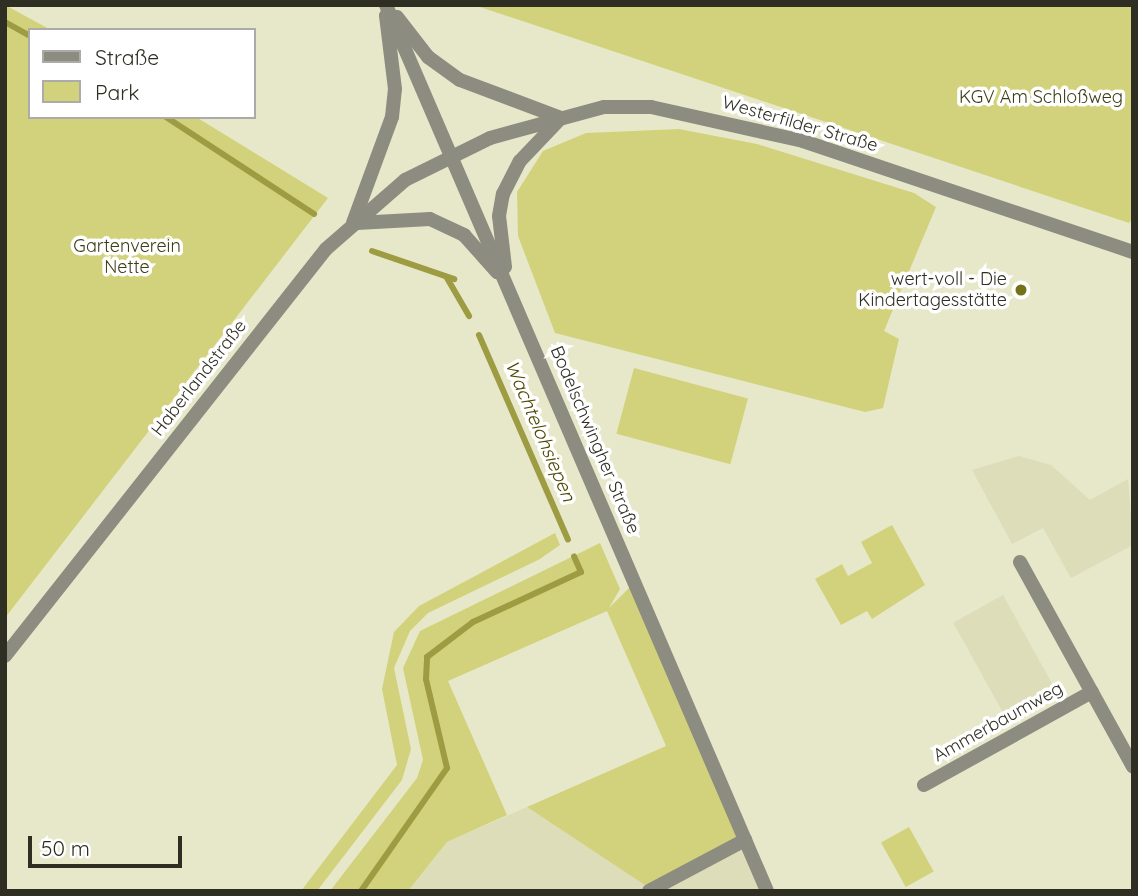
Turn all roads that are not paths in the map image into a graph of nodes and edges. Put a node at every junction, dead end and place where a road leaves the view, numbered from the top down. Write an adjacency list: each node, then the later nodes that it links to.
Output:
1 (386, 5): 2 (street); 3 (street, Bodelschwingher Straße); 4 (street)
2 (561, 118): 3 (street, Westerfilder Straße); 5 (street, Westerfilder Straße); 6 (street)
3 (451, 153): 4 (street, Haberlandstraße); 6 (street, Bodelschwingher Straße)
4 (352, 224): 6 (street); 8 (street, Haberlandstraße)
5 (1133, 252)
6 (507, 284): 12 (street, Bodelschwingher Straße)
7 (1020, 562): 9 (street, Ammerbaumweg)
8 (5, 656)
9 (1092, 692): 10 (street, Ammerbaumweg); 11 (street, Ammerbaumweg)
10 (1133, 766)
11 (923, 785)
12 (745, 840): 13 (street); 14 (street, Bodelschwingher Straße)
13 (649, 891)
14 (767, 891)

